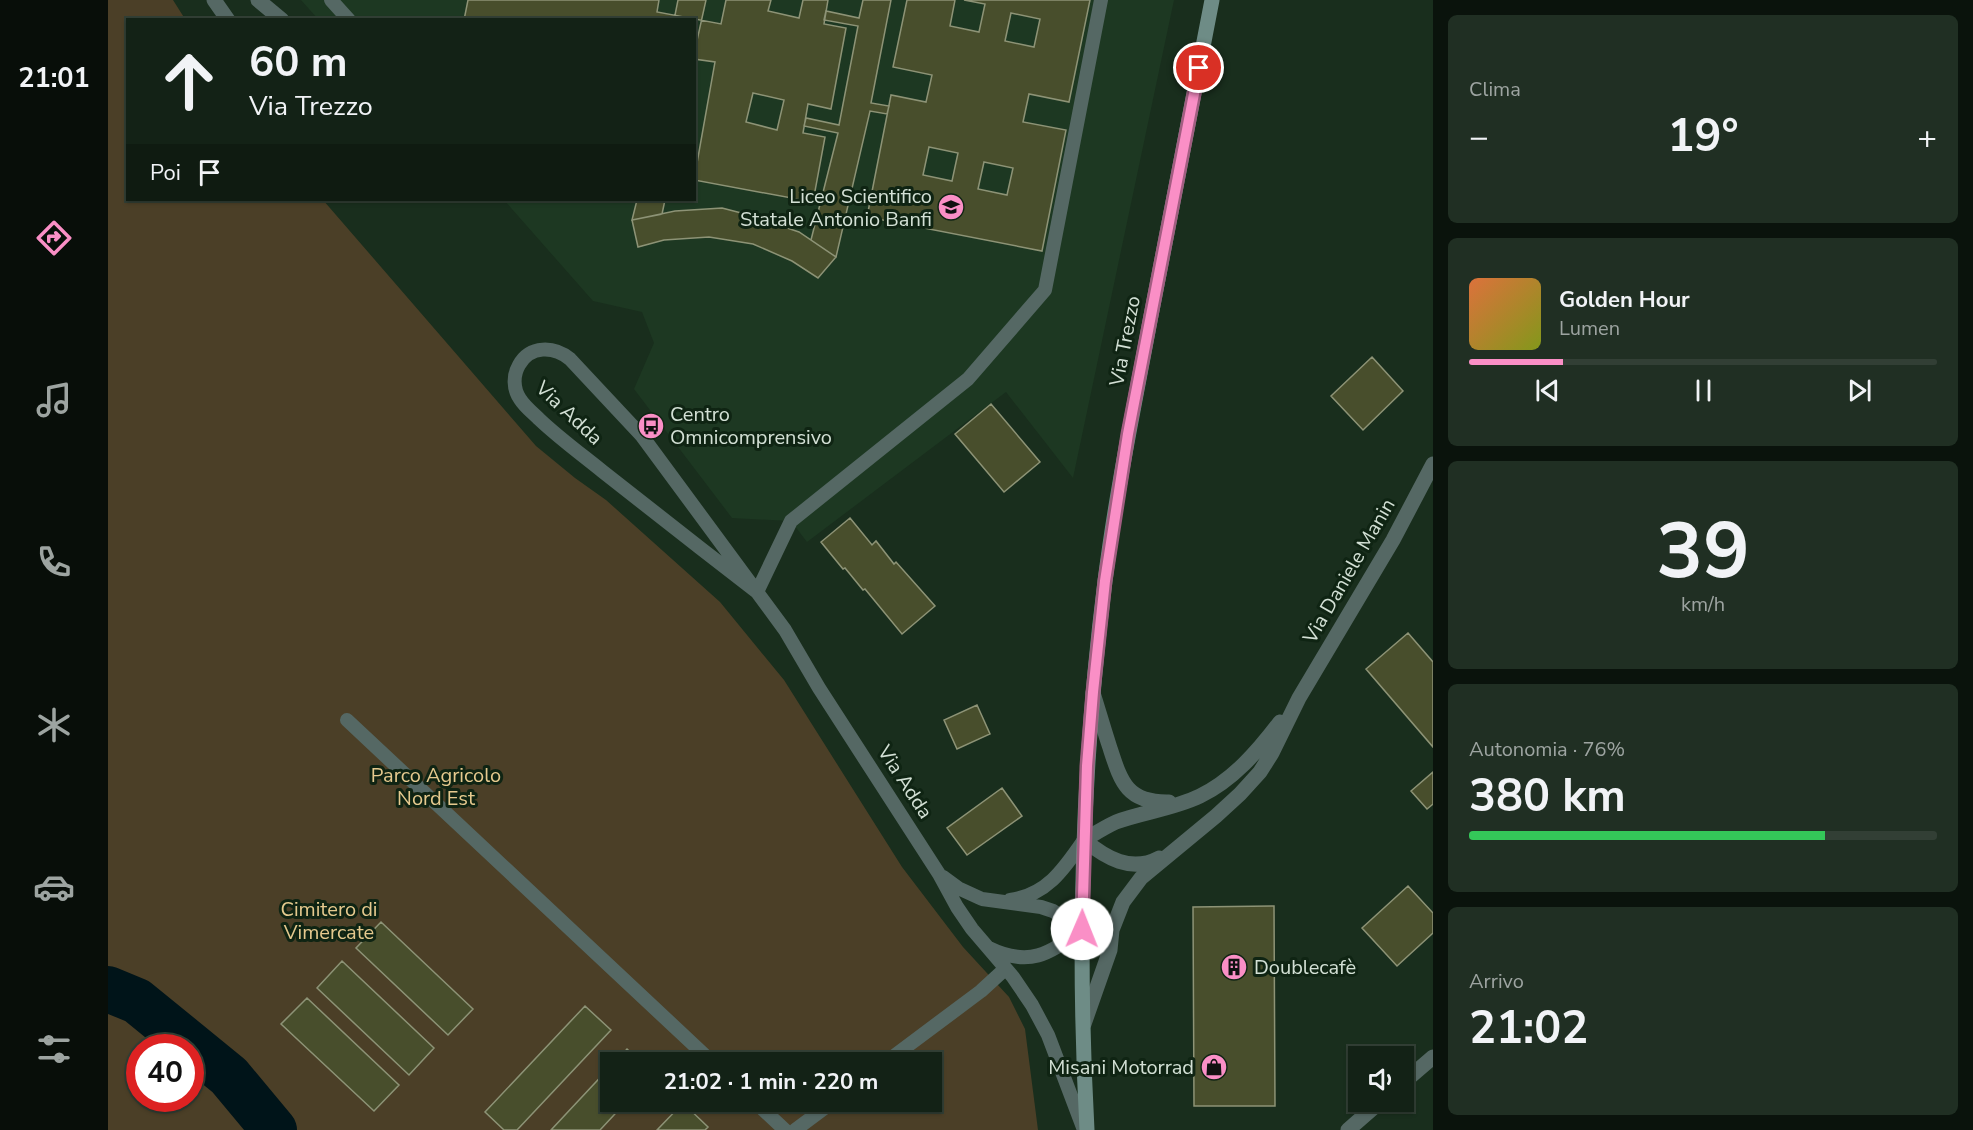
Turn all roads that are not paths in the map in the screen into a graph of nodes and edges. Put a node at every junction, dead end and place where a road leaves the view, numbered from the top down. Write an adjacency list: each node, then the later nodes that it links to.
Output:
1 (214, 0): 6 (street)
2 (258, 0): 7 (street)
3 (331, 0): 8 (lane)
4 (1101, 0): 10 (lane)
5 (1212, 0): 11 (street, Via Trezzo)
6 (227, 18)
7 (280, 18)
8 (347, 18)
9 (1433, 464): 12 (street, Via Daniele Manin)
10 (757, 592): 10 (lane, Via Adda); 17 (lane, Via Adda)
11 (1093, 692): 14 (street, Via Daniele Manin); 16 (street, Via Trezzo)
12 (1299, 698): 14 (street, Via Daniele Manin); 15 (street, Via Daniele Manin)
13 (347, 720): 23 (lane)
14 (1187, 801): 16 (street, Via Daniele Manin)
15 (1191, 838): 16 (street, Via Daniele Manin); 22 (street, Via Daniele Manin)
16 (1084, 840): 18 (lane, Via Adda); 19 (street, Via Trezzo)
17 (939, 874): 18 (lane, Via Adda); 20 (lane, Via Adda)
18 (990, 900): 19 (lane, Via Adda)
19 (1082, 929): 20 (lane); 22 (street, Via Trezzo)
20 (987, 946): 21 (lane, Via Adda)
21 (1005, 969): 24 (lane); 32 (lane, Via Adda)
22 (1083, 1028): 32 (street, Via Trezzo)
23 (701, 1052)
24 (899, 1052)
25 (1433, 1057): 26 (street)
26 (1414, 1073)
27 (766, 1112): 30 (lane)
28 (819, 1112): 31 (lane)
29 (1369, 1112): 33 (street)
30 (785, 1130)
31 (795, 1130)
32 (1086, 1130)
33 (1348, 1130)

